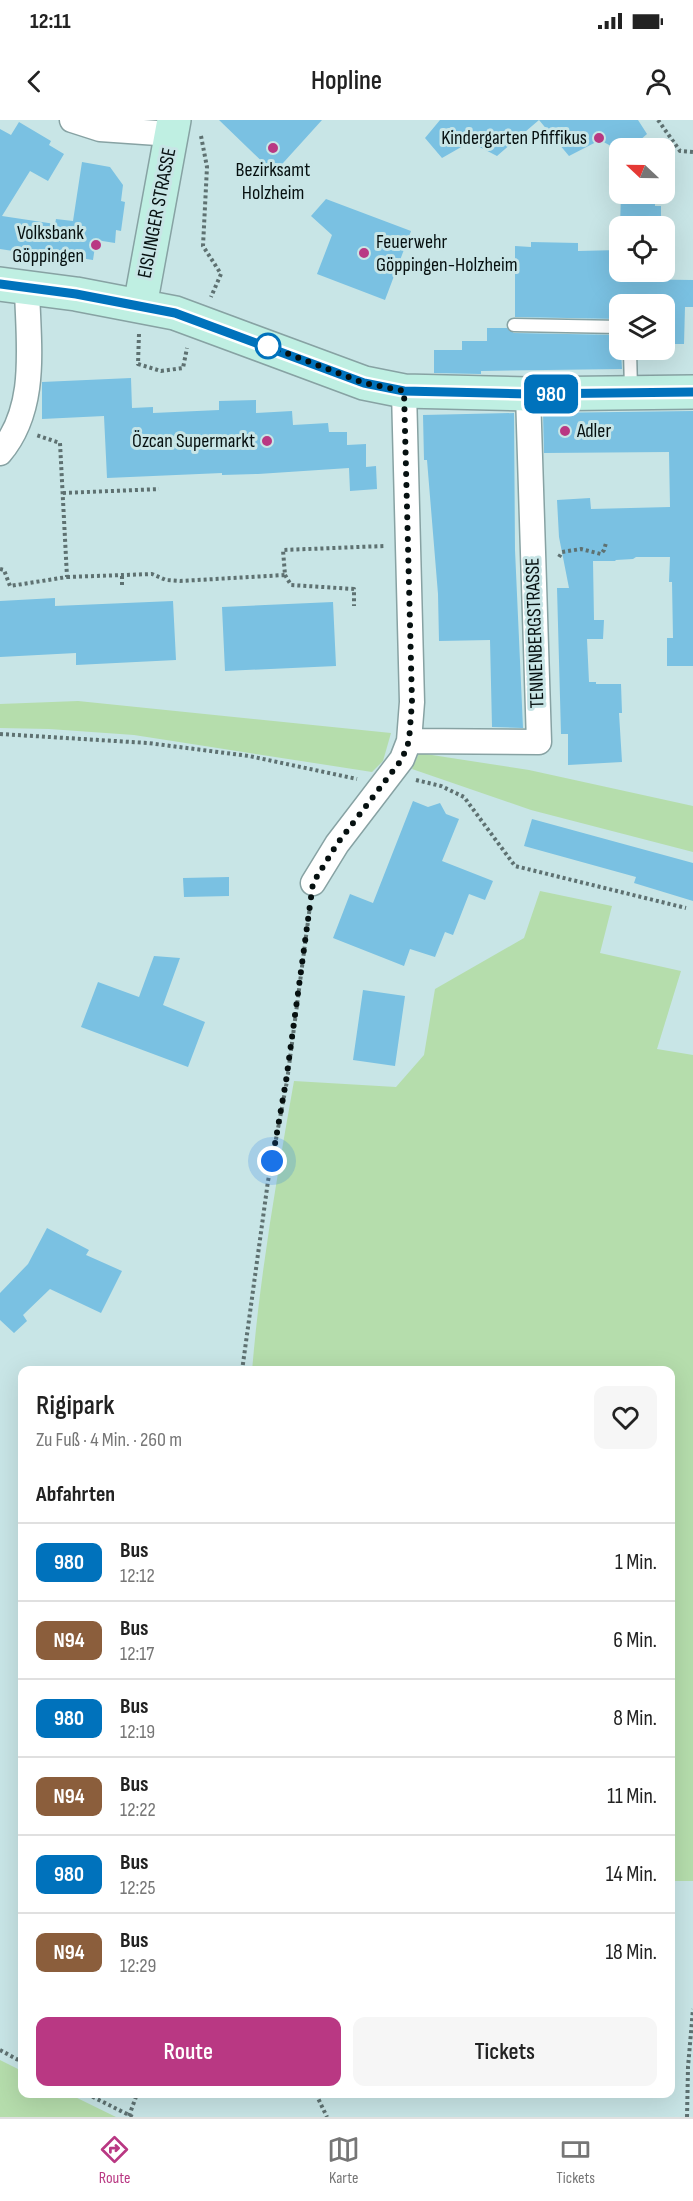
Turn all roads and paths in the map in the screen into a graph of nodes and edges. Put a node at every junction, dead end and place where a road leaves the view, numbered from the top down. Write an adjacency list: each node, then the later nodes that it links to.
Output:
1 (72, 120): 3 (street)
2 (658, 120): 4 (path)
3 (182, 126): 6 (street, EISLINGER STRASSE); 7 (path)
4 (693, 152)
5 (14, 285): 6 (street); 15 (street)
6 (140, 306): 7 (street); 7 (path)
7 (200, 321): 11 (street)
8 (514, 326): 9 (lane)
9 (609, 327)
10 (630, 360): 13 (lane)
11 (404, 391): 14 (street); 20 (street)
12 (693, 392): 13 (street)
13 (631, 393): 14 (street)
14 (528, 394): 29 (street, TENNENBERGSTRASSE)
15 (17, 428): 16 (street); 18 (path)
16 (0, 453)
17 (159, 489): 18 (path)
18 (63, 493): 25 (path)
19 (606, 543): 21 (path)
20 (409, 545): 23 (path); 29 (street)
21 (559, 557)
22 (0, 569): 25 (path)
23 (285, 575): 24 (path); 27 (path)
24 (122, 576): 25 (path); 26 (path)
25 (67, 577)
26 (122, 588)
27 (354, 606)
28 (0, 734): 30 (path)
29 (409, 741): 30 (street)
30 (388, 779): 31 (street); 32 (path)
31 (313, 883): 33 (path)
32 (686, 908)
33 (243, 1366)
34 (693, 2008): 42 (path)
35 (0, 2050): 36 (path)
36 (18, 2060)
37 (95, 2098): 40 (path)
38 (135, 2098): 40 (path)
39 (318, 2098): 41 (path)
40 (130, 2116)
41 (327, 2117)
42 (687, 2117)

